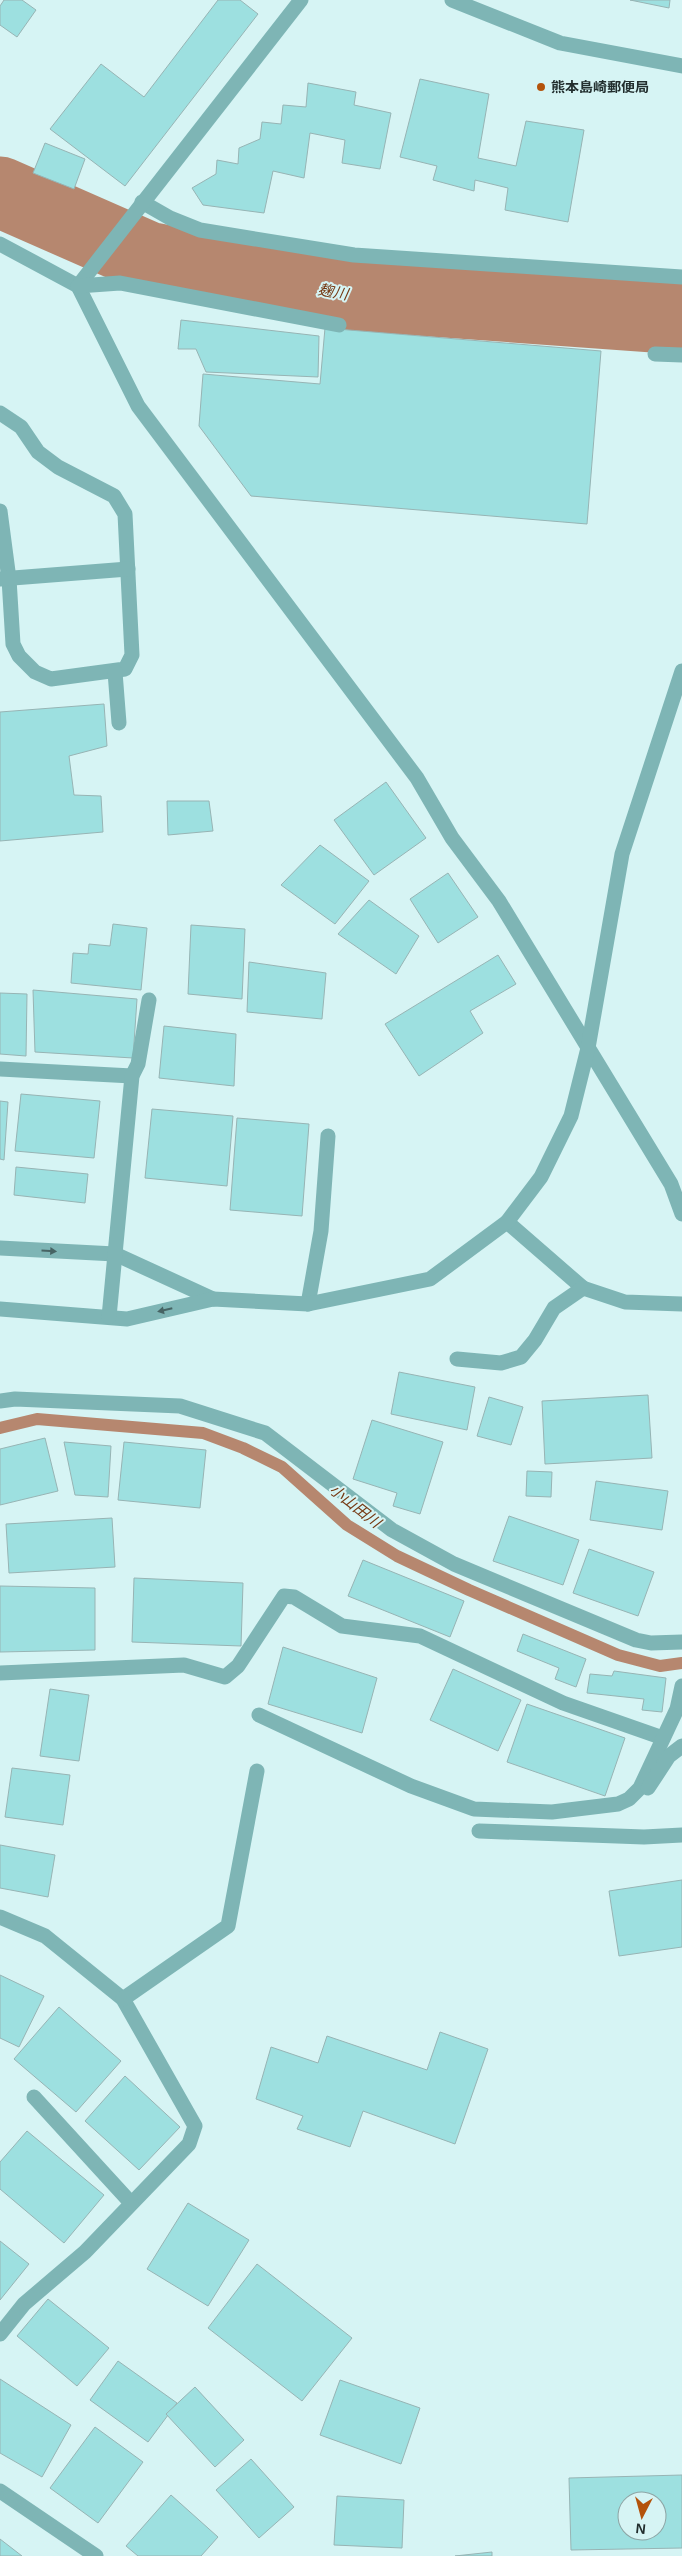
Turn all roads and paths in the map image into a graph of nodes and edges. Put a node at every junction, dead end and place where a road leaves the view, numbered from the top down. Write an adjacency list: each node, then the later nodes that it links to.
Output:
1 (301, 0): 4 (street)
2 (452, 0): 3 (street)
3 (682, 66)
4 (142, 202): 6 (street); 7 (street)
5 (0, 244): 7 (street)
6 (682, 278)
7 (78, 286): 8 (street); 19 (street)
8 (339, 325)
9 (655, 354): 10 (street)
10 (682, 355)
11 (0, 413): 13 (street)
12 (0, 511): 14 (street)
13 (128, 569): 14 (street); 15 (street)
14 (5, 579): 15 (street)
15 (115, 672): 17 (street)
16 (682, 672): 19 (street)
17 (119, 723)
18 (148, 1000): 21 (street)
19 (588, 1048): 23 (street); 25 (street)
20 (0, 1069): 21 (street)
21 (132, 1076): 27 (street)
22 (328, 1136): 30 (street)
23 (677, 1185): 24 (street)
24 (682, 1214)
25 (507, 1222): 28 (street); 30 (street)
26 (0, 1248): 27 (street, one-way to 27)
27 (115, 1254): 29 (street); 33 (street)
28 (583, 1288): 31 (street); 34 (street)
29 (213, 1299): 30 (street); 33 (street, one-way to 33)
30 (308, 1304)
31 (682, 1304)
32 (0, 1309): 33 (street)
33 (108, 1317)
34 (457, 1359)
35 (0, 1402): 36 (street)
36 (682, 1642)
37 (0, 1673): 40 (street)
38 (682, 1686): 40 (street)
39 (259, 1715): 43 (street)
40 (663, 1738): 43 (street)
41 (682, 1746): 43 (street)
42 (256, 1771): 47 (street)
43 (640, 1788)
44 (479, 1831): 45 (street)
45 (682, 1835)
46 (0, 1917): 47 (street)
47 (123, 1998): 49 (street)
48 (34, 2097): 49 (street)
49 (131, 2203): 50 (street)
50 (0, 2334)
51 (0, 2491): 52 (street)
52 (96, 2556)

